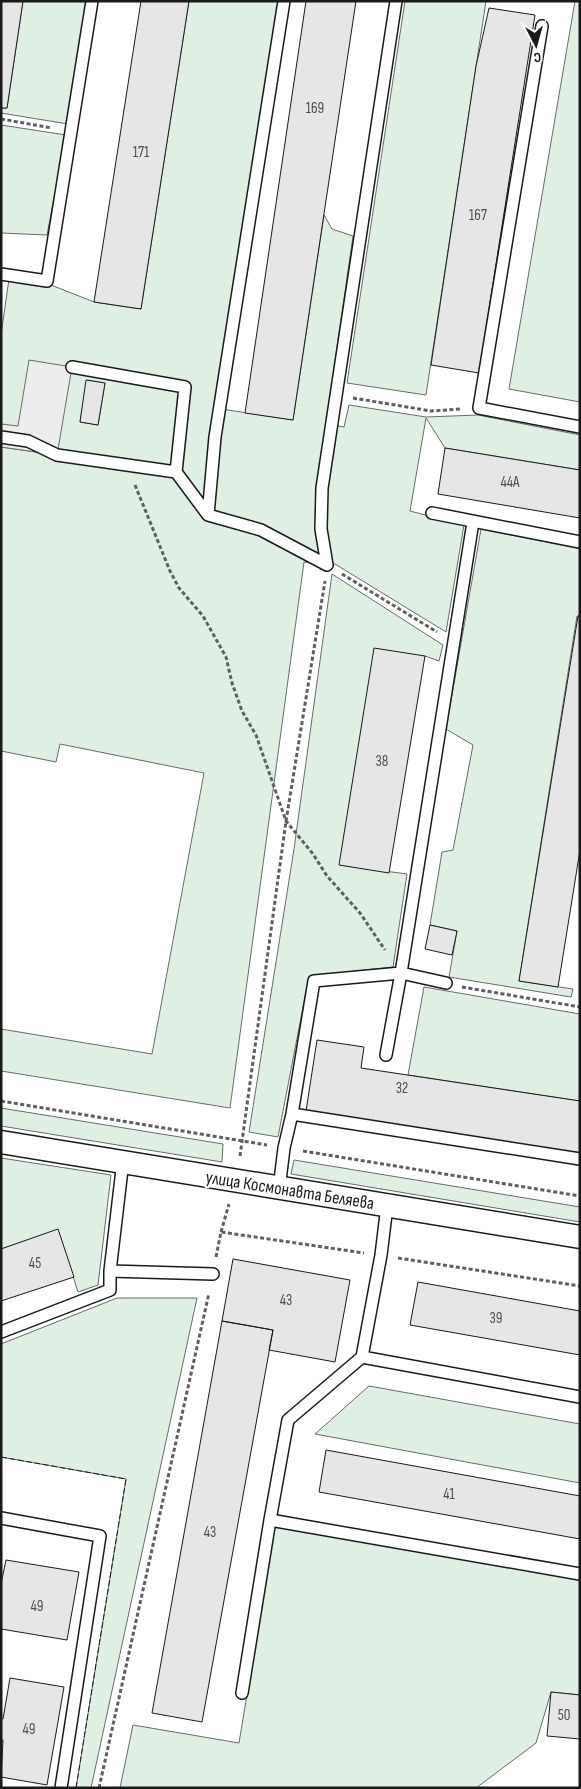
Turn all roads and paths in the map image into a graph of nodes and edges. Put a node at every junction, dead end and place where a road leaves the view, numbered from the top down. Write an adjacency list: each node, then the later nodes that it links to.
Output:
1 (92, 1): 6 (lane)
2 (284, 1): 16 (lane)
3 (396, 1): 9 (lane)
4 (542, 26): 10 (lane)
5 (1, 119): 6 (path)
6 (71, 131): 7 (lane)
7 (1, 274)
8 (72, 367): 14 (lane)
9 (337, 395): 10 (path); 19 (lane)
10 (479, 408): 11 (lane)
11 (580, 426)
12 (1, 437): 13 (lane)
13 (125, 464): 14 (lane); 21 (path)
14 (176, 472): 16 (lane)
15 (432, 513): 17 (lane)
16 (208, 515): 19 (lane)
17 (473, 522): 18 (lane); 20 (lane)
18 (580, 542)
19 (327, 565): 20 (path); 21 (path)
20 (454, 643): 22 (lane)
21 (286, 821): 22 (path); 28 (path)
22 (401, 973): 23 (lane); 26 (lane); 27 (lane)
23 (446, 983)
24 (473, 990): 25 (path)
25 (580, 1007)
26 (386, 1055)
27 (292, 1114): 30 (lane); 33 (lane)
28 (242, 1141)
29 (1, 1142): 31 (street, улица Космонавта Беляева)
30 (580, 1159)
31 (123, 1162): 32 (street, улица Космонавта Беляева); 38 (lane)
32 (235, 1182): 33 (street, улица Космонавта Беляева); 35 (path)
33 (279, 1189): 34 (street, улица Космонавта Беляева)
34 (388, 1206): 36 (street, улица Космонавта Беляева); 37 (lane)
35 (221, 1232): 37 (path); 39 (path)
36 (580, 1237)
37 (380, 1255): 40 (path); 42 (lane)
38 (110, 1271): 39 (lane); 41 (lane)
39 (213, 1274): 49 (path)
40 (580, 1286)
41 (1, 1332)
42 (362, 1357): 43 (lane); 45 (lane)
43 (580, 1397)
44 (1, 1518): 48 (lane)
45 (270, 1520): 46 (lane); 47 (lane)
46 (580, 1574)
47 (242, 1694)
48 (61, 1788)
49 (99, 1788)

